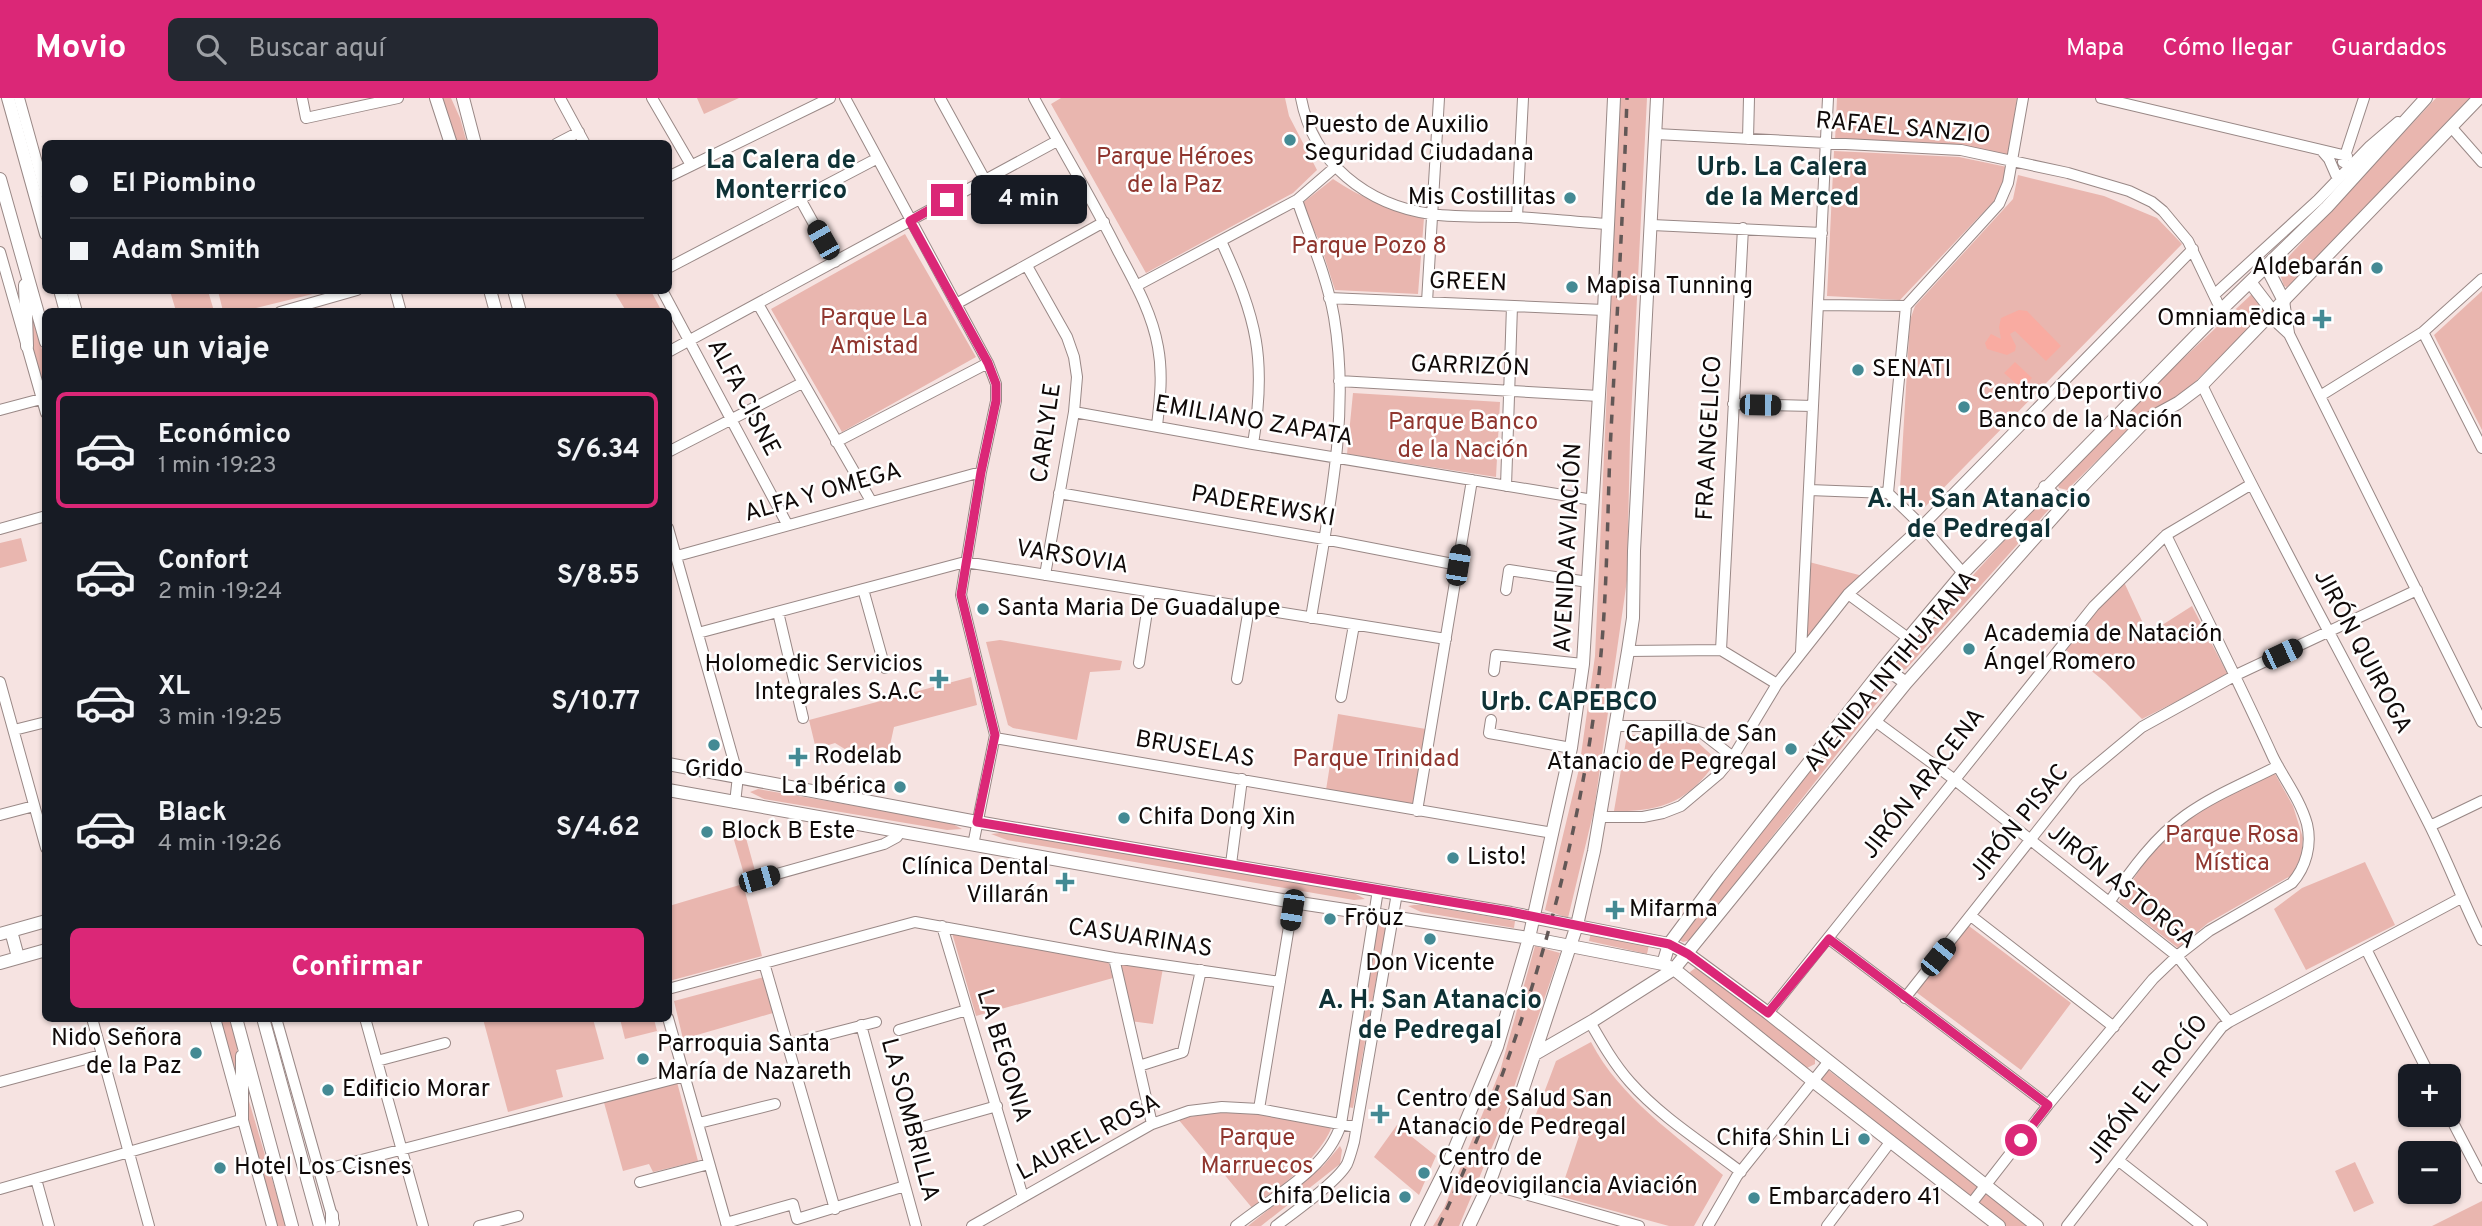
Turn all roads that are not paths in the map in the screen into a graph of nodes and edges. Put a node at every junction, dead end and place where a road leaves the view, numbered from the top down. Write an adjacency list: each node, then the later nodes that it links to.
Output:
1 (8, 98): 54 (main road)
2 (19, 98): 48 (street)
3 (302, 98): 4 (street)
4 (398, 98)
5 (436, 98): 30 (main road)
6 (463, 98): 31 (main road)
7 (560, 98): 27 (street)
8 (652, 98): 42 (street)
9 (831, 98): 42 (street)
10 (845, 98): 39 (street)
11 (940, 98): 47 (street)
12 (1034, 98): 34 (street)
13 (1301, 98): 43 (street)
14 (1439, 98): 52 (street)
15 (1523, 98): 53 (street)
16 (1614, 98): 57 (main road, AVENIDA AVIACIÓN)
17 (1657, 98): 28 (main road)
18 (1749, 98): 29 (street)
19 (1828, 98): 35 (street)
20 (2023, 98): 40 (street)
21 (2101, 98): 37 (street)
22 (2364, 98): 26 (street)
23 (2479, 98): 25 (main road, AVENIDA INTIHUATANA)
24 (2421, 102): 36 (street); 67 (main road, AVENIDA INTIHUATANA)
25 (2452, 128): 41 (street); 77 (main road, AVENIDA INTIHUATANA)
26 (2354, 131): 36 (street); 38 (street)
27 (579, 132): 32 (street); 33 (street)
28 (1656, 134): 29 (street, RAFAEL SANZIO); 58 (main road)
29 (1748, 139): 35 (street, RAFAEL SANZIO)
30 (450, 140)
31 (474, 140)
32 (564, 140)
33 (583, 140)
34 (1057, 141): 47 (street); 56 (street)
35 (1826, 142): 40 (street, RAFAEL SANZIO); 60 (street)
36 (2370, 146): 38 (street); 49 (street)
37 (2323, 152): 38 (street); 45 (street)
38 (2347, 156): 45 (street)
39 (876, 159): 50 (street); 55 (street)
40 (2011, 161): 62 (street, RAFAEL SANZIO); 83 (street)
41 (2482, 162)
42 (691, 165): 44 (street)
43 (1334, 168): 51 (street); 52 (street)
44 (672, 175)
45 (2336, 175): 49 (street)
46 (0, 179): 68 (main road)
47 (985, 180): 55 (street)
48 (42, 181)
49 (2329, 189): 74 (street)
50 (799, 198): 64 (street); 65 (street)
51 (1297, 200): 61 (street); 76 (street)
52 (1433, 214): 53 (street); 78 (street)
53 (1517, 217): 57 (street)
54 (42, 220)
55 (910, 221): 64 (street); 80 (street)
56 (1104, 222): 66 (street); 72 (street)
57 (1608, 224): 86 (main road, AVENIDA AVIACIÓN)
58 (1652, 225): 59 (street); 153 (main road)
59 (1743, 228): 60 (street); 104 (street, FRA ANGELICO)
60 (1822, 233): 81 (street)
61 (1221, 241): 72 (street); 111 (street)
62 (2193, 249): 74 (street, RAFAEL SANZIO); 128 (street)
63 (0, 252): 69 (street)
64 (835, 262): 79 (street)
65 (672, 266)
66 (1027, 266): 80 (street); 107 (street, CARLYLE)
67 (2266, 266): 71 (main road, AVENIDA INTIHUATANA); 77 (main road)
68 (25, 267): 89 (main road); 93 (main road)
69 (2, 270): 93 (street)
70 (2482, 279): 90 (street)
71 (2250, 282): 75 (main road, AVENIDA INTIHUATANA); 88 (main road)
72 (1136, 286): 109 (street)
73 (343, 294): 84 (street)
74 (2214, 295): 75 (street); 87 (street, RAFAEL SANZIO)
75 (2233, 298): 87 (main road, AVENIDA INTIHUATANA)
76 (1329, 299): 78 (street, GREEN); 96 (street)
77 (2284, 301): 88 (main road, AVENIDA INTIHUATANA); 91 (street)
78 (1427, 302): 82 (street, GREEN)
79 (758, 304): 92 (street); 97 (street)
80 (956, 304): 95 (street)
81 (1818, 305): 83 (street); 105 (street)
82 (1512, 306): 86 (street, GREEN); 99 (street)
83 (1906, 306): 122 (street)
84 (294, 308)
85 (672, 309): 92 (street, ALFA CISNE)
86 (1604, 310): 100 (main road, AVENIDA AVIACIÓN)
87 (2221, 310): 119 (main road, AVENIDA INTIHUATANA)
88 (2269, 317): 91 (street); 98 (main road, AVENIDA INTIHUATANA)
89 (42, 328)
90 (2423, 332): 101 (street); 112 (street)
91 (2290, 334): 101 (street)
92 (689, 341): 94 (street); 108 (street, ALFA CISNE)
93 (27, 346): 102 (street)
94 (672, 350)
95 (988, 363): 110 (street); 115 (street)
96 (1339, 381): 99 (street, GARRIZÓN); 114 (street)
97 (802, 383): 108 (street); 110 (street)
98 (2202, 385): 117 (street, JIRÓN QUIROGA); 125 (main road, AVENIDA INTIHUATANA)
99 (1510, 389): 100 (street, GARRIZÓN); 118 (street)
100 (1599, 396): 123 (main road, AVENIDA AVIACIÓN)
101 (2320, 396): 141 (street)
102 (41, 399): 103 (street); 106 (street)
103 (42, 402)
104 (1733, 404): 105 (street); 152 (street, FRA ANGELICO)
105 (1813, 406): 120 (street)
106 (0, 410)
107 (1074, 412): 109 (street, EMILIANO ZAPATA); 121 (street, CARLYLE)
108 (731, 420): 113 (street); 127 (street, ALFA CISNE)
109 (1157, 426): 111 (street, EMILIANO ZAPATA)
110 (836, 442): 124 (street)
111 (1253, 444): 114 (street, EMILIANO ZAPATA)
112 (2482, 447)
113 (672, 450)
114 (1336, 458): 116 (street, EMILIANO ZAPATA); 131 (street)
115 (981, 472): 124 (street, ALFA Y OMEGA); 134 (street)
116 (1472, 480): 118 (street, EMILIANO ZAPATA); 135 (street)
117 (2250, 485): 130 (street, JIRÓN ARACENA); 148 (street, JIRÓN QUIROGA)
118 (1506, 486): 123 (street, EMILIANO ZAPATA)
119 (2045, 487): 125 (main road); 136 (main road, AVENIDA INTIHUATANA)
120 (1809, 489): 122 (street); 154 (street)
121 (1059, 493): 131 (street, PADEREWSKI); 137 (street, CARLYLE)
122 (1888, 493): 128 (street)
123 (1593, 500): 138 (main road, AVENIDA AVIACIÓN)
124 (870, 501): 127 (street, ALFA Y OMEGA)
125 (2064, 505): 163 (main road, AVENIDA INTIHUATANA)
126 (42, 517): 129 (street)
127 (787, 524): 133 (street, ALFA Y OMEGA)
128 (1922, 526): 136 (street); 143 (street)
129 (0, 529)
130 (2166, 535): 160 (street); 180 (street, JIRÓN ARACENA)
131 (1324, 539): 135 (street, PADEREWSKI); 146 (street)
132 (672, 540): 133 (street)
133 (677, 556): 149 (street)
134 (965, 562): 137 (street, VARSOVIA); 139 (street, VARSOVIA); 173 (street)
135 (1458, 565): 151 (street)
136 (1964, 573): 150 (main road, AVENIDA INTIHUATANA)
137 (1045, 575): 142 (street, VARSOVIA)
138 (1588, 582): 140 (street); 156 (main road, AVENIDA AVIACIÓN)
139 (863, 589): 145 (street, VARSOVIA); 158 (street)
140 (1506, 590)
141 (2417, 590): 148 (street, JIRÓN PISAC); 169 (street)
142 (1150, 592): 144 (street, VARSOVIA); 155 (street)
143 (1848, 594): 150 (street); 154 (street)
144 (1249, 608): 146 (street, VARSOVIA); 161 (street)
145 (778, 612): 149 (street, VARSOVIA); 166 (street)
146 (1311, 618): 147 (street, VARSOVIA)
147 (1354, 625): 151 (street, VARSOVIA); 165 (street)
148 (2328, 632): 160 (street, JIRÓN PISAC); 189 (street, JIRÓN QUIROGA)
149 (698, 633): 178 (street)
150 (1908, 638): 157 (main road, AVENIDA INTIHUATANA)
151 (1446, 639): 185 (street)
152 (1721, 650): 153 (street); 164 (street)
153 (1628, 651): 171 (main road)
154 (1801, 652): 164 (street)
155 (1139, 663)
156 (1583, 664): 159 (street); 174 (main road, AVENIDA AVIACIÓN)
157 (1884, 667): 163 (main road); 213 (main road, AVENIDA INTIHUATANA)
158 (885, 668)
159 (1494, 671)
160 (2236, 675): 177 (street); 193 (street, JIRÓN PISAC)
161 (1237, 679)
162 (0, 682): 172 (street)
163 (1906, 683): 168 (main road, AVENIDA INTIHUATANA)
164 (1777, 684): 175 (street)
165 (1341, 697)
166 (803, 718)
167 (1491, 720): 174 (street)
168 (1875, 721): 180 (street, JIRÓN ASTORGA); 217 (main road, AVENIDA INTIHUATANA)
169 (2482, 722)
170 (42, 723): 172 (street)
171 (1616, 726): 175 (street); 187 (main road)
172 (14, 730): 184 (street)
173 (995, 738): 179 (street, BRUSELAS); 188 (street)
174 (1571, 748): 191 (main road, AVENIDA AVIACIÓN)
175 (1733, 757): 187 (street)
176 (672, 765): 178 (main road)
177 (2278, 766): 200 (street); 218 (street)
178 (738, 776): 183 (street); 188 (main road)
179 (1242, 779): 185 (street, BRUSELAS); 195 (street)
180 (1955, 780): 193 (street, JIRÓN ASTORGA); 211 (street, JIRÓN ARACENA)
181 (672, 791): 183 (main road)
182 (2482, 802): 189 (street)
183 (735, 803): 190 (main road)
184 (34, 806): 186 (street); 192 (street)
185 (1417, 811): 191 (street, BRUSELAS)
186 (0, 815)
187 (1600, 817): 207 (main road)
188 (977, 822): 194 (street); 195 (main road)
189 (2430, 826): 199 (street, JIRÓN QUIROGA)
190 (900, 832): 194 (main road); 196 (street)
191 (1553, 833): 204 (main road, AVENIDA AVIACIÓN)
192 (42, 834)
193 (2031, 841): 200 (street, JIRÓN ASTORGA); 203 (street, JIRÓN PISAC)
194 (973, 845): 201 (main road)
195 (1231, 863): 197 (main road)
196 (759, 879)
197 (1378, 890): 198 (main road); 202 (street)
198 (1396, 893): 204 (main road); 205 (street)
199 (2461, 898): 212 (street, JIRÓN QUIROGA); 215 (street, JIRÓN EL ROCÍO)
200 (2110, 901): 218 (street, JIRÓN ASTORGA)
201 (1293, 902): 202 (main road); 225 (street)
202 (1374, 915): 205 (main road); 262 (street)
203 (1970, 916): 227 (street, JIRÓN PISAC); 241 (street)
204 (1533, 917): 207 (main road); 210 (main road, AVENIDA AVIACIÓN)
205 (1392, 918): 210 (main road); 264 (street)
206 (42, 922): 209 (main road)
207 (1577, 925): 213 (main road); 214 (main road)
208 (942, 926): 220 (street, CASUARINAS); 222 (street, CASUARINAS); 228 (street, LA BEGONIA)
209 (6, 932): 219 (main road)
210 (1529, 938): 214 (main road); 300 (main road, AVENIDA AVIACIÓN)
211 (1829, 939): 227 (street); 229 (street, JIRÓN ARACENA)
212 (2482, 940)
213 (1669, 944): 217 (main road); 223 (main road, AVENIDA INTIHUATANA)
214 (1571, 946): 223 (main road); 246 (main road)
215 (2366, 949): 239 (street, JIRÓN EL ROCÍO); 250 (street)
216 (42, 951): 219 (main road)
217 (1688, 954): 223 (main road, AVENIDA INTIHUATANA); 229 (main road)
218 (2177, 956): 239 (street, JIRÓN ASTORGA); 241 (street)
219 (18, 957): 221 (main road)
220 (1114, 958): 224 (street, CASUARINAS); 251 (street)
221 (0, 963)
222 (764, 963): 226 (street, CASUARINAS); 245 (street)
223 (1669, 967): 238 (main road, AVENIDA INTIHUATANA); 253 (main road)
224 (1201, 970): 225 (street, CASUARINAS); 251 (street)
225 (1280, 982): 258 (street)
226 (672, 988)
227 (1905, 998): 256 (street)
228 (967, 1010): 242 (street); 257 (street, LA BEGONIA)
229 (1768, 1013): 249 (main road)
230 (93, 1022): 247 (street)
231 (216, 1022): 259 (street)
232 (237, 1022): 243 (main road)
233 (264, 1022): 269 (main road)
234 (277, 1022): 269 (street)
235 (366, 1022): 248 (street)
236 (669, 1022): 252 (street)
237 (876, 1022): 240 (street)
238 (1590, 1022): 246 (main road, AVENIDA INTIHUATANA); 273 (street)
239 (2229, 1022): 270 (street, JIRÓN EL ROCÍO)
240 (861, 1025): 245 (street); 279 (street, LA SOMBRILLA)
241 (2113, 1027): 256 (street)
242 (900, 1030)
243 (242, 1038): 259 (main road); 292 (main road)
244 (445, 1043): 248 (street)
245 (787, 1045): 283 (street)
246 (1535, 1054): 277 (main road)
247 (101, 1055): 254 (street); 268 (street)
248 (377, 1061): 267 (street)
249 (1829, 1061): 253 (street); 278 (main road)
250 (2424, 1064)
251 (1139, 1066): 261 (street)
252 (685, 1076): 260 (street); 267 (street)
253 (1812, 1080): 266 (main road); 273 (street)
254 (0, 1082)
255 (775, 1104): 260 (street)
256 (2048, 1105): 278 (street)
257 (997, 1106): 263 (street); 281 (street, LA BEGONIA)
258 (1259, 1109): 261 (street, LAUREL ROSA); 262 (street, LAUREL ROSA)
259 (240, 1121): 268 (street); 291 (street)
260 (699, 1123): 271 (street)
261 (1152, 1124): 281 (street, LAUREL ROSA)
262 (1341, 1124): 264 (street, LAUREL ROSA); 298 (street)
263 (926, 1126)
264 (1356, 1127): 299 (street)
265 (2455, 1127): 274 (street)
266 (1891, 1141): 282 (main road); 288 (street)
267 (402, 1148): 272 (street); 294 (street)
268 (129, 1153): 275 (street); 290 (street)
269 (307, 1153): 272 (street); 293 (main road)
270 (2119, 1161): 305 (street, JIRÓN EL ROCÍO); 306 (street)
271 (709, 1164): 276 (street); 286 (street)
272 (319, 1171): 285 (street)
273 (1741, 1172): 302 (street)
274 (2482, 1178)
275 (36, 1180): 280 (street); 289 (street)
276 (640, 1182)
277 (1489, 1184): 287 (street); 301 (main road)
278 (1985, 1185): 282 (street); 304 (main road)
279 (905, 1186): 283 (street); 296 (street, LA SOMBRILLA)
280 (0, 1189)
281 (1024, 1197): 297 (street, LAUREL ROSA)
282 (1971, 1204): 303 (main road)
283 (835, 1209): 286 (street)
284 (519, 1216): 295 (street)
285 (333, 1222)
286 (726, 1224)
287 (1635, 1225)
288 (1830, 1225)
289 (49, 1226)
290 (149, 1226)
291 (272, 1226)
292 (292, 1226)
293 (320, 1226)
294 (423, 1226)
295 (479, 1226)
296 (916, 1226)
297 (972, 1226)
298 (1236, 1226)
299 (1276, 1226)
300 (1418, 1226)
301 (1469, 1226)
302 (1708, 1226)
303 (1999, 1226)
304 (2037, 1226)
305 (2067, 1226)
306 (2202, 1226)

